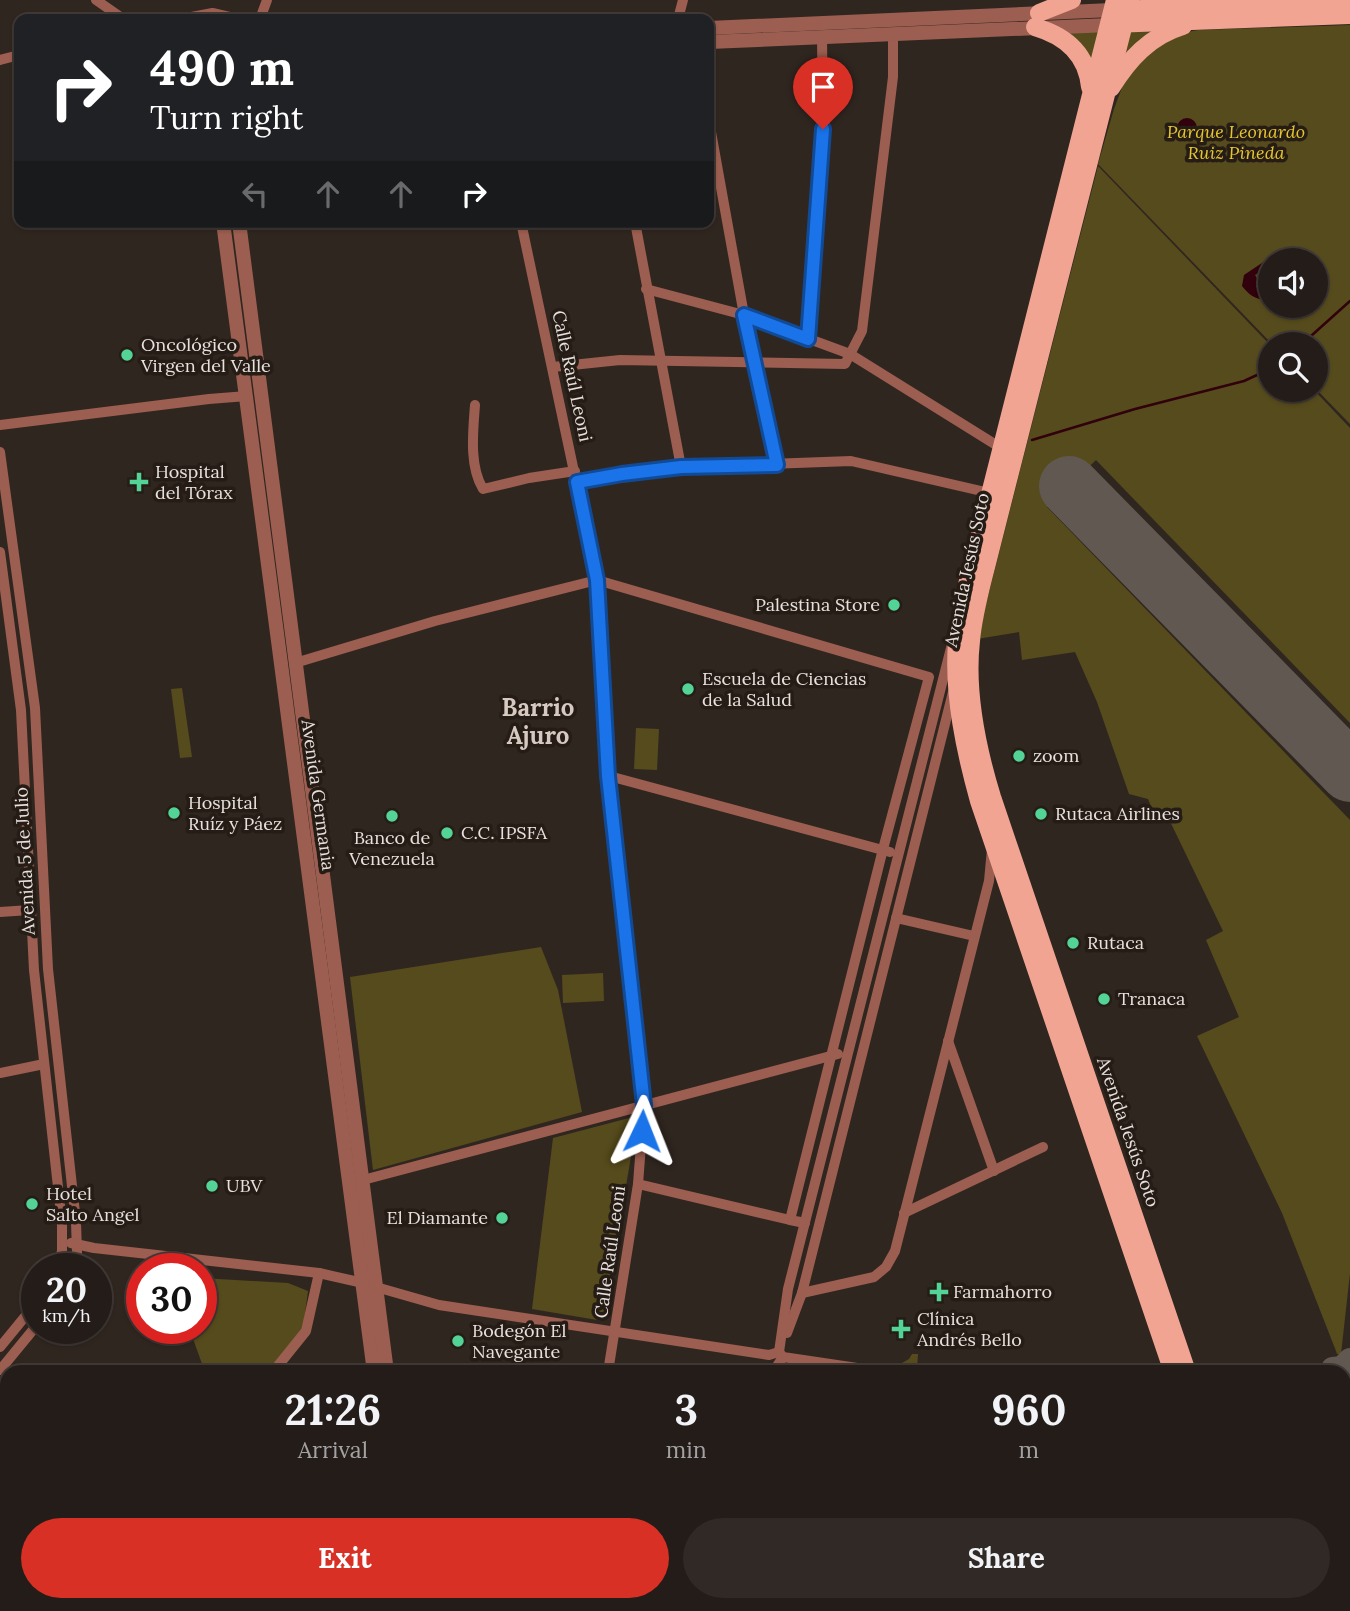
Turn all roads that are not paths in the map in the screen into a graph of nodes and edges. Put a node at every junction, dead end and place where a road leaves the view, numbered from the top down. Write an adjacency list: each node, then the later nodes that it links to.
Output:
1 (96, 0): 6 (street)
2 (1072, 0): 8 (main road)
3 (1350, 1): 4 (main road)
4 (1231, 3): 5 (main road)
5 (1119, 11): 8 (street); 9 (main road); 14 (main road, Avenida Jesús Soto)
6 (115, 14)
7 (1350, 15): 9 (main road)
8 (1037, 20): 10 (street); 11 (street); 14 (main road)
9 (1203, 21): 14 (main road)
10 (714, 28)
11 (893, 33): 12 (street); 23 (street)
12 (822, 36): 13 (street); 22 (street)
13 (714, 42)
14 (1097, 100): 30 (main road, Avenida Jesús Soto); 40 (main road, Avenida Jesús Soto)
15 (714, 149): 21 (street)
16 (224, 228): 27 (street, Avenida Germania)
17 (240, 228): 41 (street, Avenida Germania)
18 (522, 228): 26 (street, Calle Raúl Leoni)
19 (636, 228): 20 (street)
20 (646, 289): 21 (street); 24 (street)
21 (744, 315): 22 (street); 25 (street)
22 (808, 339): 23 (street)
23 (850, 354): 25 (street); 30 (street)
24 (659, 359): 25 (street); 26 (street); 33 (street)
25 (753, 361): 32 (street)
26 (553, 366): 34 (street, Calle Raúl Leoni)
27 (247, 396): 29 (street); 69 (street, Avenida Germania)
28 (475, 405): 34 (street)
29 (0, 425)
30 (1002, 448): 35 (main road, Avenida Jesús Soto)
31 (0, 452): 65 (street, Avenida 5 de Julio)
32 (777, 465): 33 (street); 35 (street)
33 (681, 467): 34 (street)
34 (576, 477): 37 (street, Calle Raúl Leoni)
35 (990, 492): 38 (main road, Avenida Jesús Soto)
36 (0, 552): 39 (street, Avenida 5 de Julio)
37 (597, 580): 41 (street); 43 (street, Calle Raúl Leoni); 45 (street)
38 (960, 621): 42 (main road, Avenida Jesús Soto); 46 (street)
39 (6, 631): 47 (street, Avenida 5 de Julio)
40 (970, 644): 42 (street); 84 (main road, Avenida Jesús Soto)
41 (295, 663): 59 (street, Avenida Germania)
42 (957, 676): 44 (main road, Avenida Jesús Soto); 49 (street)
43 (608, 776): 45 (street); 56 (street, Calle Raúl Leoni)
44 (992, 841): 50 (street); 83 (main road, Avenida Jesús Soto)
45 (883, 849): 46 (street); 53 (street)
46 (898, 855): 52 (street)
47 (30, 910): 48 (street); 54 (street, Avenida 5 de Julio)
48 (0, 912)
49 (896, 918): 50 (street); 70 (street)
50 (974, 936): 51 (street)
51 (948, 1041): 58 (street); 61 (street)
52 (848, 1053): 53 (street); 63 (street)
53 (832, 1055): 56 (street); 62 (street)
54 (44, 1064): 55 (street); 64 (street, Avenida 5 de Julio)
55 (0, 1073)
56 (644, 1105): 59 (street); 60 (street, Calle Raúl Leoni)
57 (1043, 1147): 58 (street)
58 (994, 1171): 61 (street)
59 (363, 1180): 69 (street, Avenida Germania)
60 (638, 1184): 62 (street); 72 (street, Calle Raúl Leoni)
61 (904, 1213): 70 (street)
62 (790, 1220): 63 (street)
63 (805, 1223): 75 (street)
64 (62, 1243): 65 (street); 66 (street, Avenida 5 de Julio)
65 (77, 1243): 67 (street, Avenida 5 de Julio); 68 (street)
66 (60, 1253)
67 (75, 1253)
68 (319, 1273): 69 (street); 77 (street)
69 (370, 1285): 72 (street); 78 (street, Avenida Germania); 79 (street, Avenida Germania)
70 (802, 1293): 75 (street)
71 (21, 1321): 74 (street)
72 (616, 1332): 75 (street); 80 (street, Calle Raúl Leoni)
73 (21, 1344): 76 (street)
74 (0, 1347)
75 (777, 1354): 81 (street); 82 (street)
76 (4, 1365)
77 (281, 1365)
78 (374, 1365)
79 (386, 1365)
80 (609, 1365)
81 (774, 1365)
82 (842, 1365)
83 (1171, 1365)
84 (1185, 1365)

